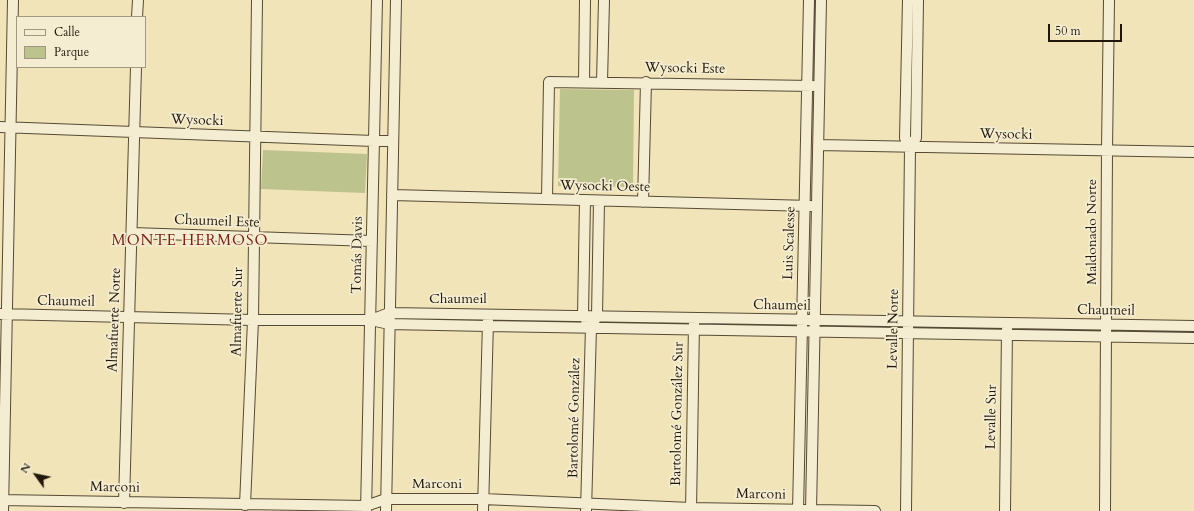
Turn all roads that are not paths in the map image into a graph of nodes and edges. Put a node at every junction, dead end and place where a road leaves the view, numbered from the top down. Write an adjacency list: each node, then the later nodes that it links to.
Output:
1 (13, 0): 20 (street)
2 (138, 0): 13 (street)
3 (257, 0): 22 (street, Almafuerte Sur)
4 (377, 0): 24 (street, Tomás Davis)
5 (396, 0): 23 (street)
6 (585, 0): 15 (street)
7 (604, 0): 16 (street)
8 (809, 0): 19 (street, Luis Scalesse)
9 (821, 0): 18 (street, Luis Scalesse)
10 (908, 0): 26 (street, Levalle Norte)
11 (918, 0): 26 (street, Levalle Norte)
12 (1109, 0): 27 (street, Maldonado Norte)
13 (138, 16)
14 (136, 68): 21 (street, Almafuerte Norte)
15 (584, 82): 16 (street, Wysocki Este); 30 (street, Wysocki Este)
16 (602, 82): 17 (street, Wysocki Este)
17 (646, 82): 19 (street, Wysocki Este); 33 (street)
18 (819, 85): 19 (street, Wysocki Este); 25 (street, Luis Scalesse)
19 (807, 86): 34 (street, Luis Scalesse)
20 (5, 127): 21 (street, Wysocki); 40 (street)
21 (134, 133): 22 (street, Wysocki); 36 (street, Almafuerte Norte)
22 (255, 137): 24 (street, Wysocki); 37 (street, Almafuerte Sur)
23 (393, 141): 24 (street, Wysocki); 29 (street)
24 (374, 142): 38 (street, Tomás Davis)
25 (818, 145): 26 (street, Wysocki); 35 (street, Luis Scalesse)
26 (910, 147): 27 (street, Wysocki); 50 (street, Levalle Norte)
27 (1106, 150): 28 (street, Wysocki); 54 (street, Maldonado Norte)
28 (1194, 152)
29 (392, 196): 30 (street, Wysocki Oeste); 39 (street)
30 (547, 199): 31 (street, Wysocki Oeste)
31 (585, 200): 32 (street, Wysocki Oeste); 42 (street)
32 (599, 201): 33 (street, Wysocki Oeste); 43 (street, Bartolomé González)
33 (643, 202): 34 (street, Wysocki Oeste)
34 (805, 205): 35 (street, Wysocki Oeste); 48 (street, Luis Scalesse)
35 (817, 206): 49 (street, Luis Scalesse)
36 (132, 233): 37 (street, Chaumeil Este); 44 (street, Almafuerte Norte)
37 (254, 237): 38 (street, Chaumeil Este); 46 (street, Almafuerte Sur)
38 (372, 241): 47 (street, Tomás Davis)
39 (389, 313): 41 (street, Chaumeil); 47 (street, Chaumeil); 51 (street)
40 (3, 314): 44 (street, Chaumeil); 65 (street)
41 (488, 314): 42 (street, Chaumeil); 53 (street)
42 (583, 315): 43 (street, Chaumeil); 56 (street)
43 (597, 316): 45 (street, Chaumeil); 56 (street, Bartolomé González)
44 (129, 317): 46 (street, Chaumeil); 67 (street, Almafuerte Norte)
45 (693, 318): 48 (street, Chaumeil); 57 (street, Bartolomé González Sur)
46 (253, 320): 47 (street, Chaumeil); 68 (street, Almafuerte Sur)
47 (371, 320): 51 (street, Chaumeil); 70 (street, Tomás Davis)
48 (802, 320): 49 (street, Chaumeil); 58 (street, Luis Scalesse)
49 (814, 320): 50 (street, Chaumeil); 59 (street, Luis Scalesse)
50 (908, 322): 52 (street, Chaumeil); 60 (street, Levalle Norte)
51 (389, 324): 53 (street, Chaumeil); 64 (street)
52 (1007, 324): 54 (street, Chaumeil); 61 (street, Levalle Sur)
53 (488, 326): 56 (street, Chaumeil); 66 (street)
54 (1107, 326): 55 (street, Chaumeil); 62 (street, Maldonado Norte)
55 (1194, 326)
56 (591, 327): 57 (street, Chaumeil); 69 (street, Bartolomé González)
57 (694, 330): 58 (street, Chaumeil); 71 (street, Bartolomé González Sur)
58 (801, 332): 59 (street, Chaumeil); 75 (street, Luis Scalesse)
59 (814, 333): 60 (street, Chaumeil); 76 (street, Luis Scalesse)
60 (907, 334): 61 (street, Chaumeil); 78 (street, Levalle Norte)
61 (1007, 335): 62 (street, Chaumeil); 79 (street, Levalle Sur)
62 (1107, 338): 63 (street, Chaumeil); 80 (street, Maldonado Norte)
63 (1194, 338)
64 (386, 499): 66 (street, Marconi); 70 (street, Marconi); 73 (street)
65 (1, 500): 67 (street, Marconi); 72 (street)
66 (484, 500): 69 (street, Marconi); 74 (street)
67 (124, 503): 68 (street, Marconi)
68 (246, 505): 70 (street, Marconi)
69 (586, 507): 71 (street, Marconi)
70 (366, 509)
71 (691, 509): 75 (street, Marconi)
72 (3, 511)
73 (386, 511)
74 (484, 511)
75 (798, 511): 76 (street, Marconi)
76 (811, 511): 77 (street, Marconi)
77 (876, 511)
78 (906, 511)
79 (1004, 511)
80 (1105, 511)

